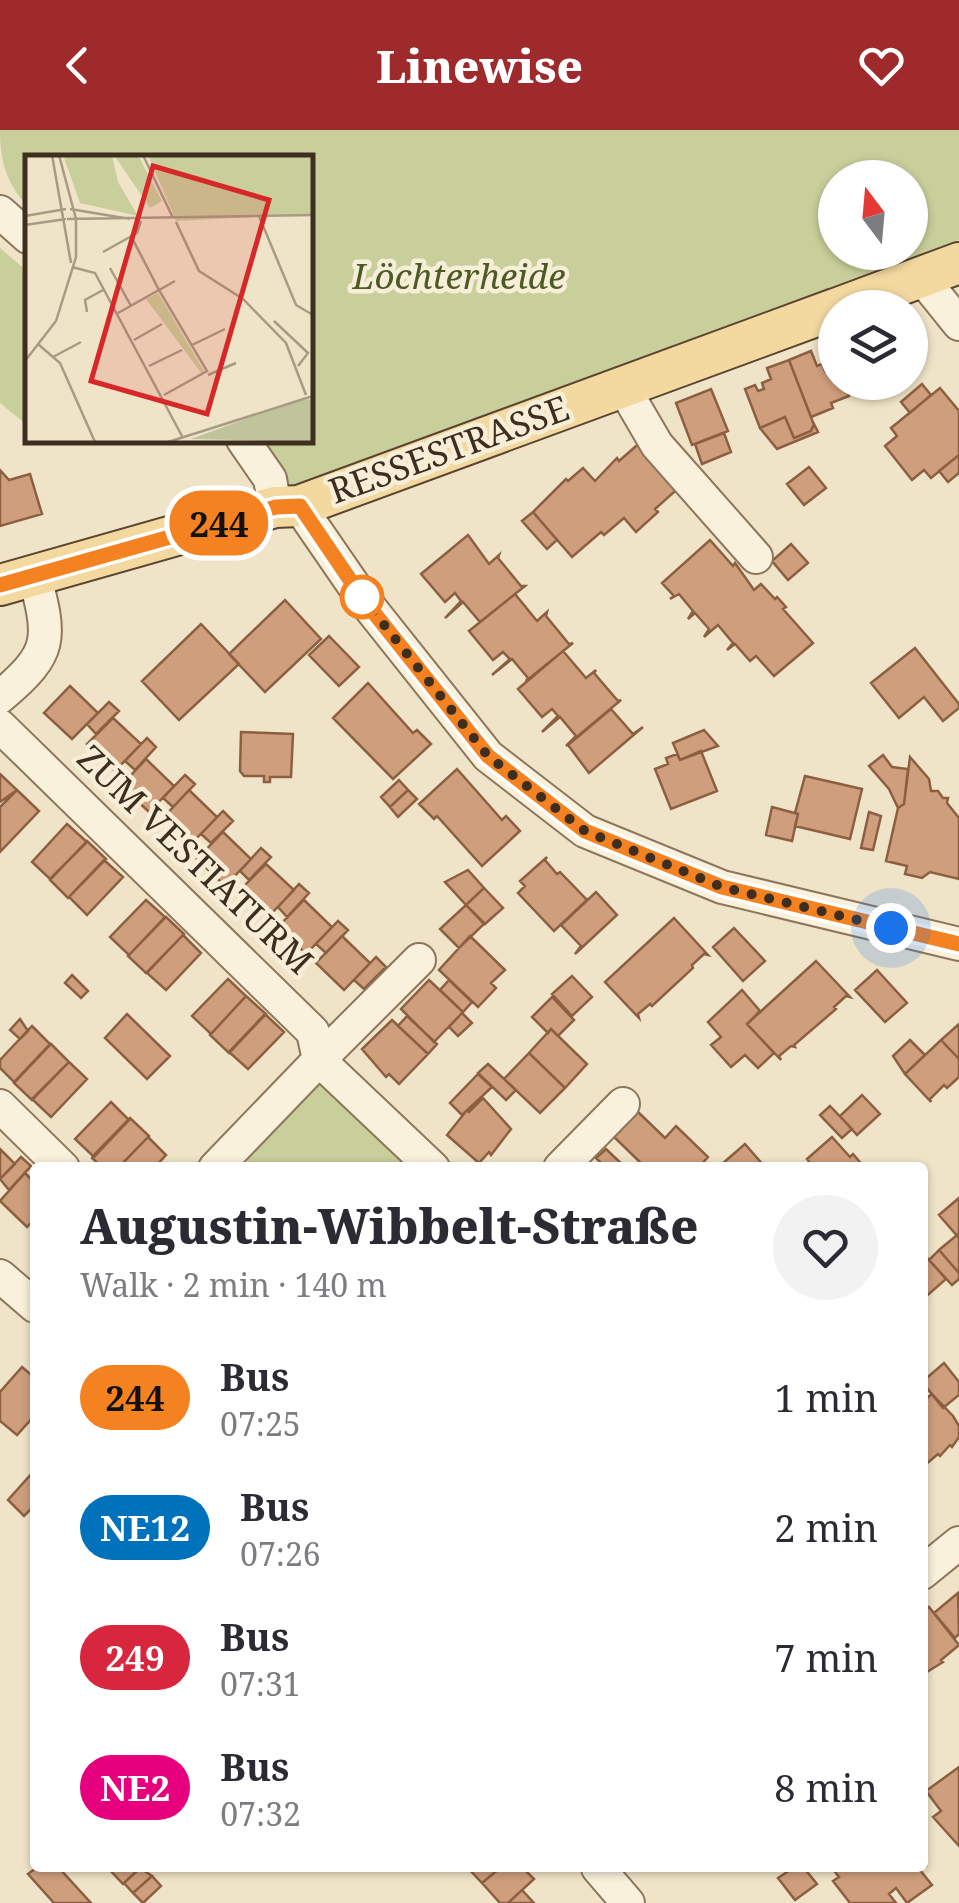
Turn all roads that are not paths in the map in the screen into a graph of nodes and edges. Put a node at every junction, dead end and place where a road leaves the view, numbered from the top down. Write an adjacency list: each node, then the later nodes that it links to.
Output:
1 (0, 212): 2 (street)
2 (25, 234)
3 (941, 270): 4 (main road, RESSESTRASSE); 6 (street)
4 (886, 290)
5 (818, 315): 7 (main road, RESSESTRASSE)
6 (959, 324)
7 (622, 385): 9 (main road, RESSESTRASSE); 10 (street)
8 (245, 442): 9 (street)
9 (288, 507): 11 (main road, RESSESTRASSE); 14 (street)
10 (756, 557)
11 (17, 579): 12 (street)
12 (0, 697)
13 (0, 726): 16 (street, ZUM VESTIATURM)
14 (959, 944)
15 (420, 960): 16 (street)
16 (319, 1060): 20 (street); 21 (street)
17 (623, 1104): 22 (street)
18 (0, 1106): 19 (street)
19 (57, 1162)
20 (221, 1162)
21 (427, 1162)
22 (566, 1162)
23 (0, 1276): 24 (street)
24 (30, 1302)
25 (959, 1543): 26 (street)
26 (928, 1568)
27 (601, 1872): 28 (street)
28 (628, 1903)

